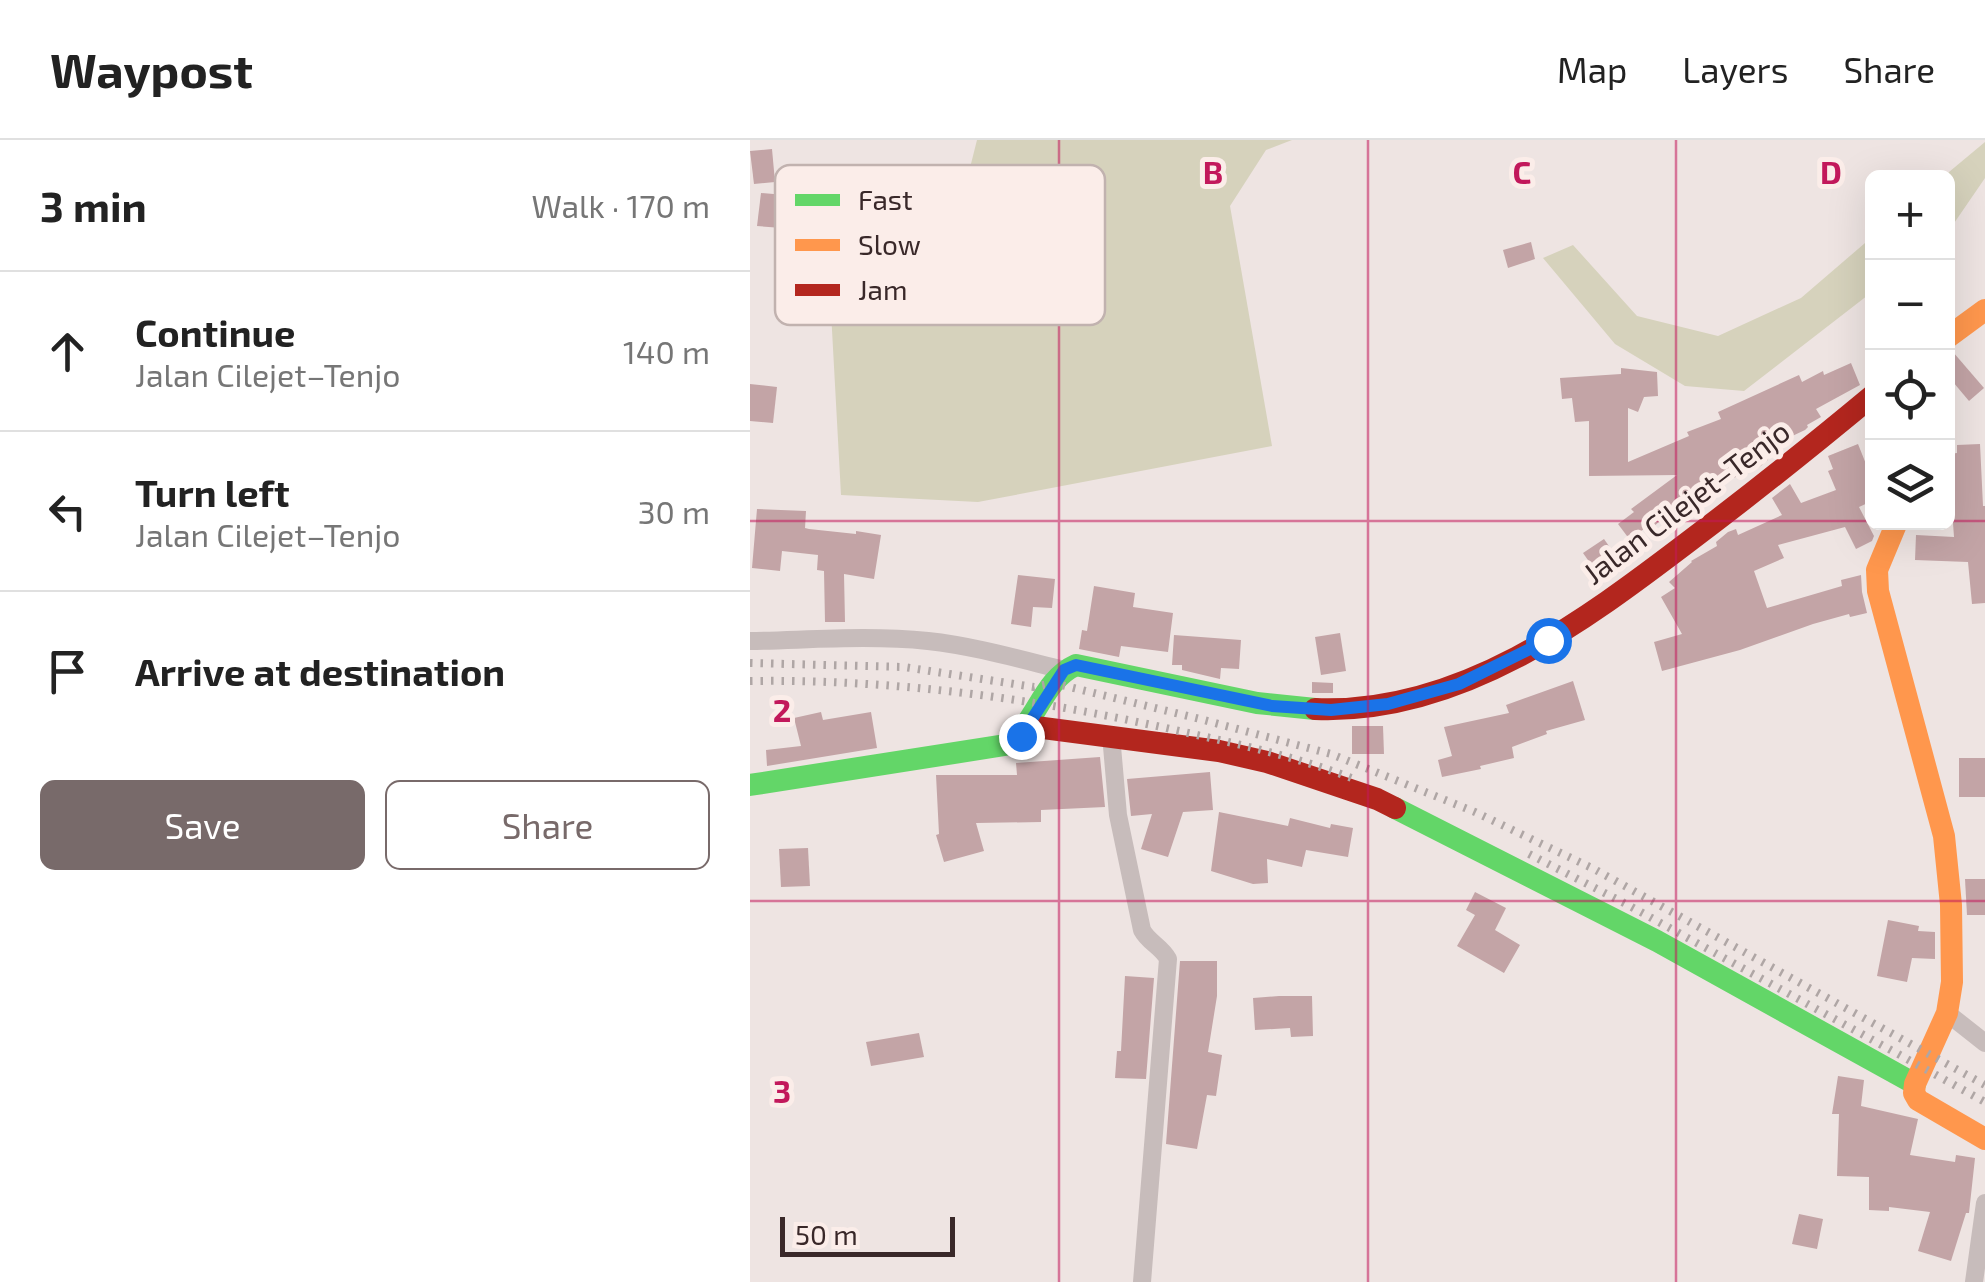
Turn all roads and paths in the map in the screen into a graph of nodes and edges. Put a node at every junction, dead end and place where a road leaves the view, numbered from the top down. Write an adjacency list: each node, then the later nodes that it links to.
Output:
1 (1985, 310): 2 (street)
2 (1955, 332)
3 (1865, 402): 6 (street, Jalan Cilejet–Tenjo)
4 (1894, 530): 10 (street)
5 (750, 641): 6 (street)
6 (1064, 670): 7 (street)
7 (1028, 726): 8 (street); 9 (street)
8 (1111, 735): 12 (street); 15 (street)
9 (750, 784)
10 (1947, 1013): 11 (street); 12 (street)
11 (1985, 1044)
12 (1915, 1084): 13 (street)
13 (1985, 1139)
14 (1985, 1203): 16 (street)
15 (1142, 1282)
16 (1974, 1282)

